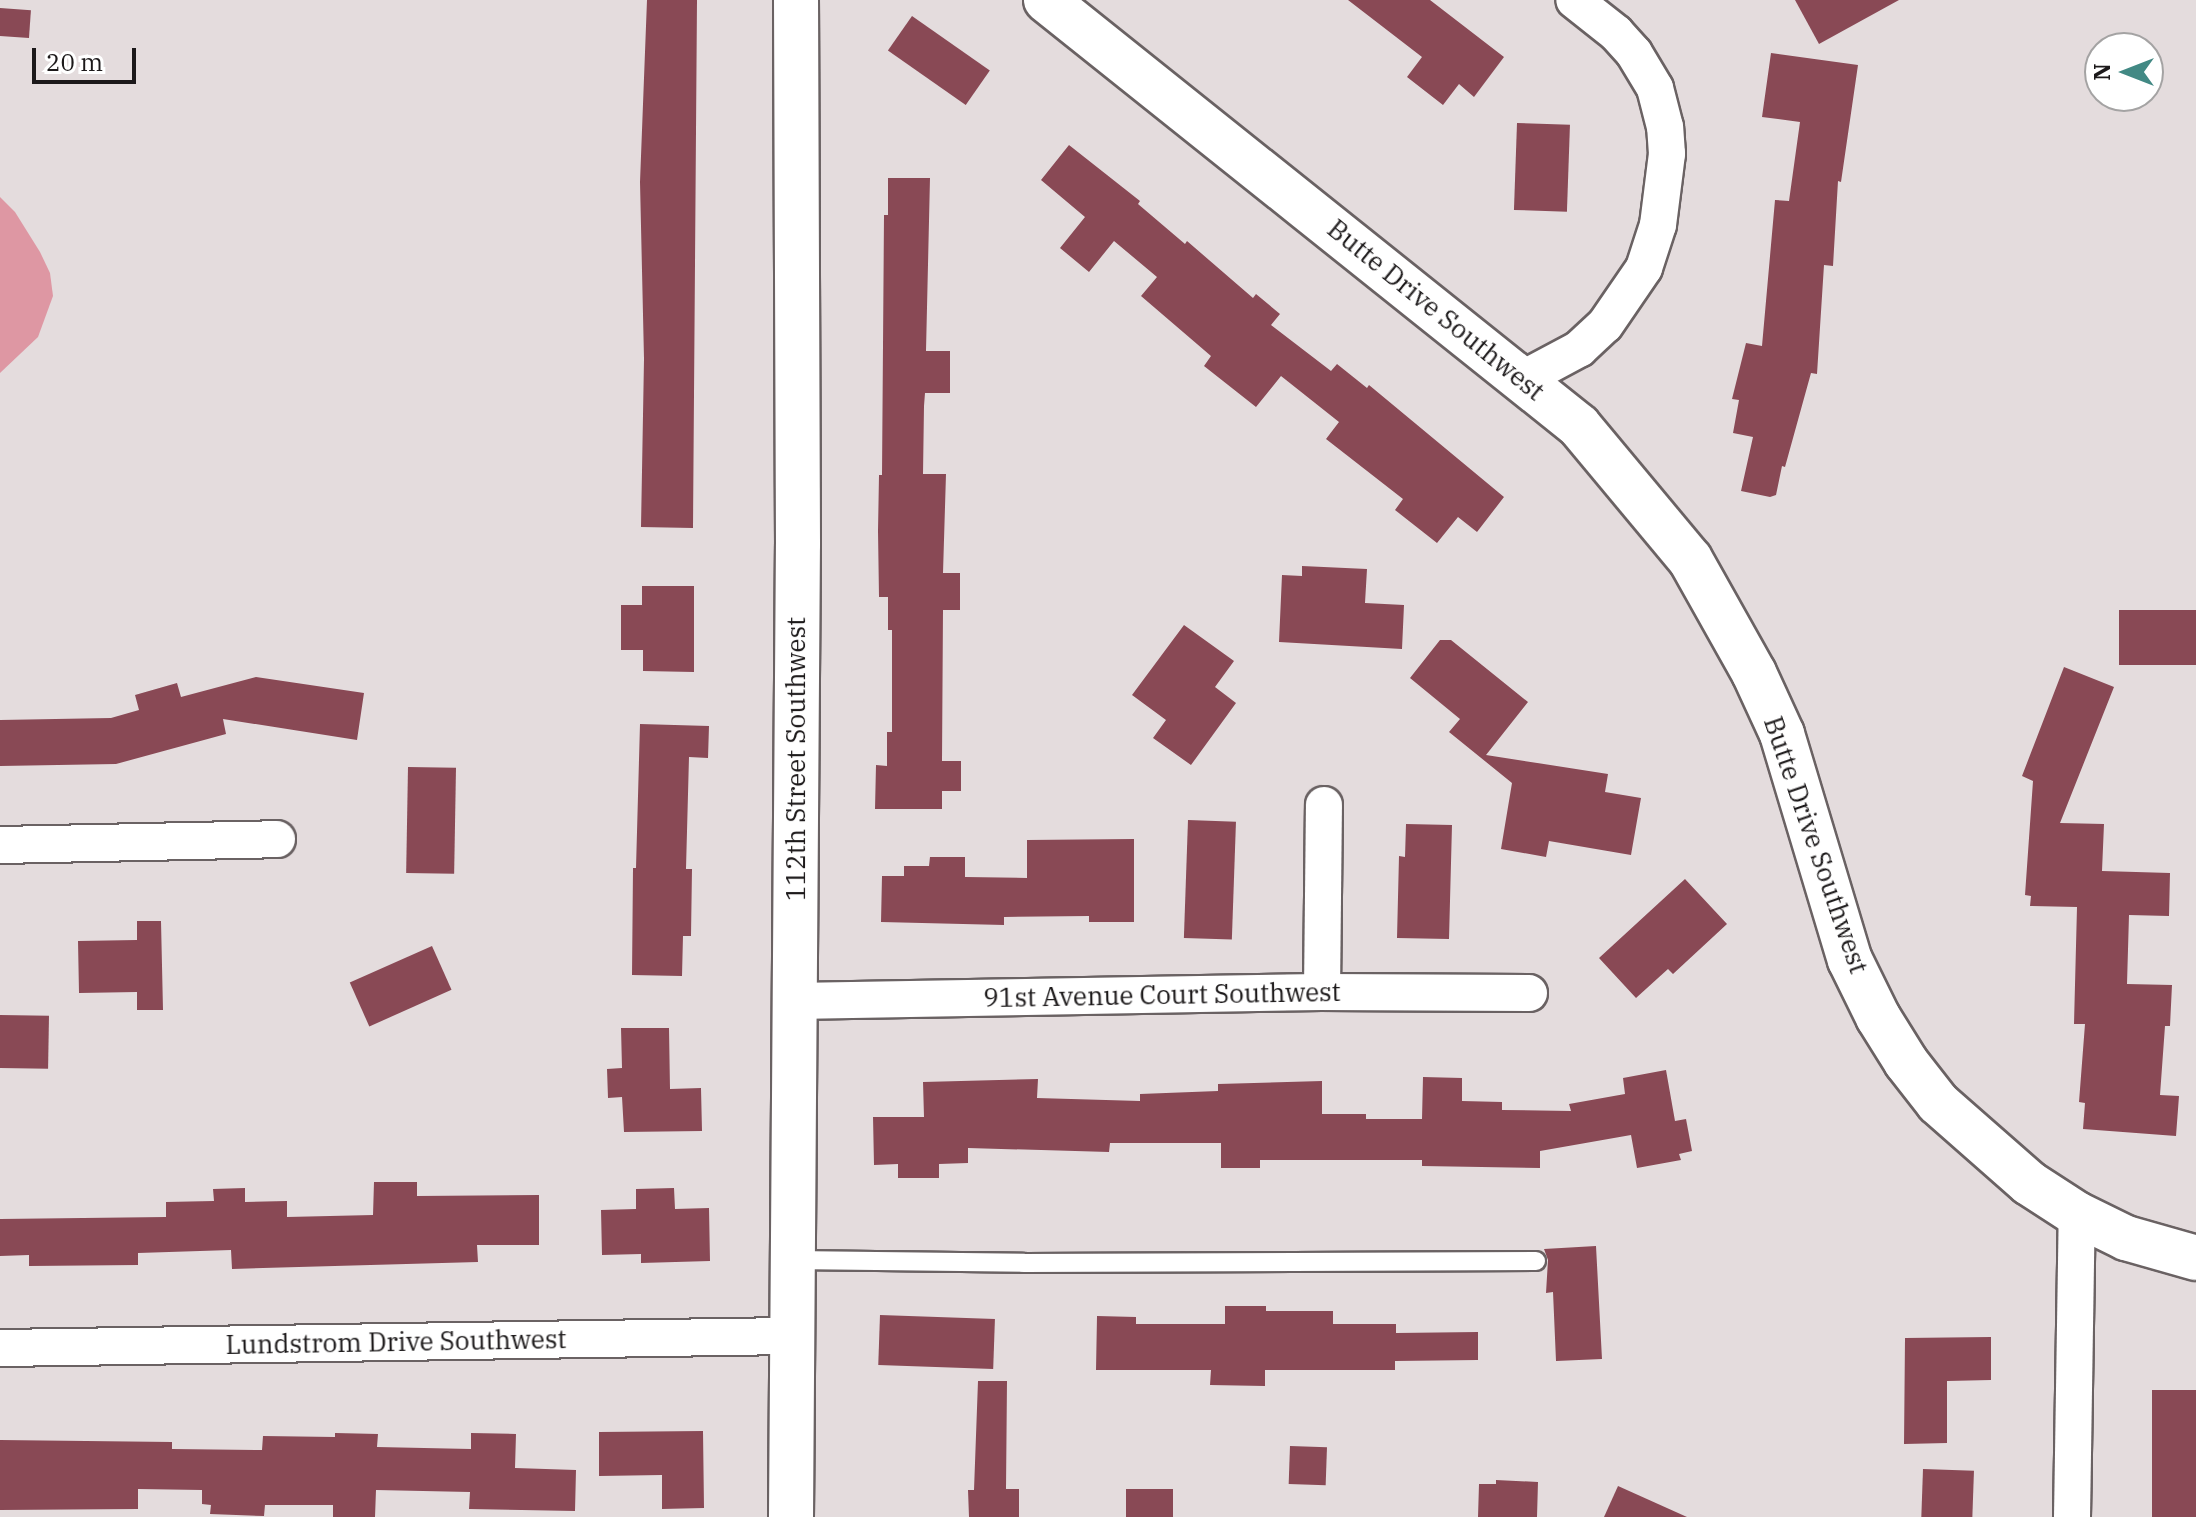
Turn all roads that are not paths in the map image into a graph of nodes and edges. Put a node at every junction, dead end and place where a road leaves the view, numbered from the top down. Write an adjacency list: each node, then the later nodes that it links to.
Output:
1 (820, 0): 4 (street)
2 (1046, 0): 5 (street, Butte Drive Southwest)
3 (1574, 0): 5 (street)
4 (796, 20): 11 (street, 112th Street Southwest)
5 (1523, 379): 12 (street, Butte Drive Southwest)
6 (1324, 805): 9 (street)
7 (277, 839): 8 (street)
8 (0, 845)
9 (1322, 992): 10 (street, 91st Avenue Court Southwest); 11 (street, 91st Avenue Court Southwest)
10 (1529, 993)
11 (794, 1001): 14 (street, 112th Street Southwest)
12 (2077, 1214): 13 (street, Butte Drive Southwest); 19 (street)
13 (2196, 1258)
14 (792, 1260): 15 (lane); 16 (street, 112th Street Southwest)
15 (1536, 1261)
16 (791, 1336): 17 (street, Lundstrom Drive Southwest); 18 (street, 112th Street Southwest)
17 (0, 1348)
18 (791, 1517)
19 (2072, 1517)

